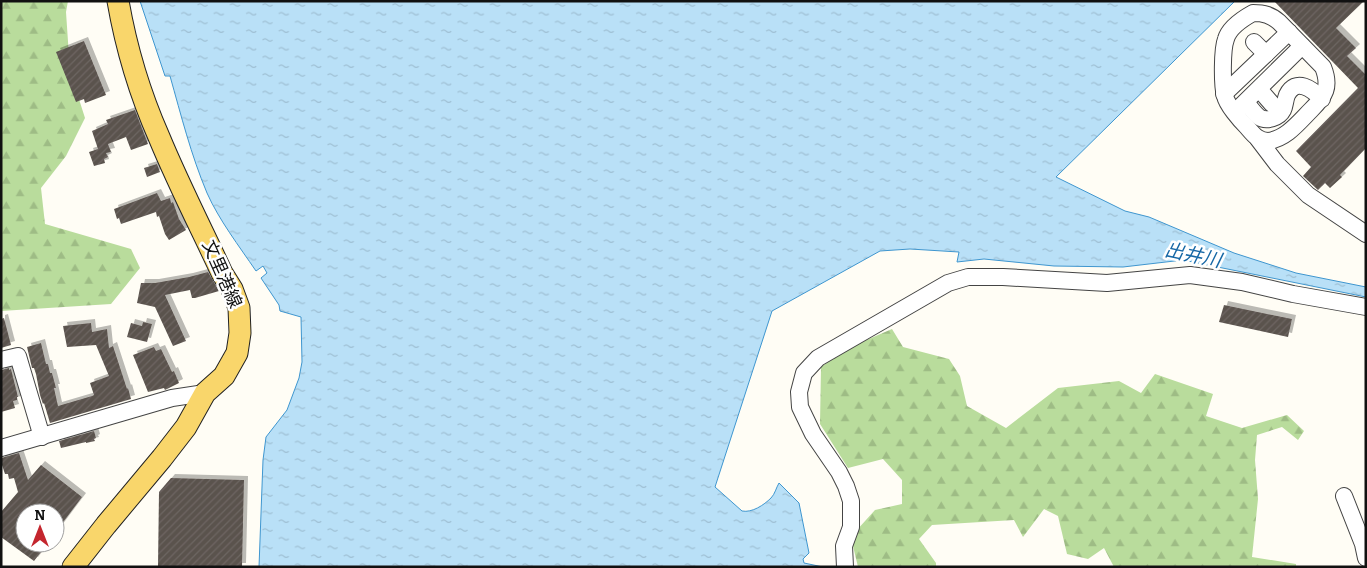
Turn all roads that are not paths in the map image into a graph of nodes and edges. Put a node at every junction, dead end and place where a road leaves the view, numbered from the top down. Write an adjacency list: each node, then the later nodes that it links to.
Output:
1 (118, 1): 15 (main road, 文里港線)
2 (1289, 32): 4 (street); 5 (street); 7 (street)
3 (1254, 42): 5 (street)
4 (1302, 46): 6 (street); 8 (street)
5 (1266, 54): 7 (street)
6 (1259, 89): 9 (street); 10 (street)
7 (1224, 94): 10 (street)
8 (1322, 99): 10 (street); 11 (street)
9 (1272, 104)
10 (1241, 107): 11 (street)
11 (1258, 139): 12 (street)
12 (1365, 231)
13 (1366, 307): 21 (street)
14 (1, 360): 16 (street)
15 (205, 393): 16 (street); 20 (main road, 文里港線)
16 (42, 437): 17 (street)
17 (1, 448)
18 (1344, 496): 19 (street)
19 (1366, 558)
20 (73, 567)
21 (845, 567)

